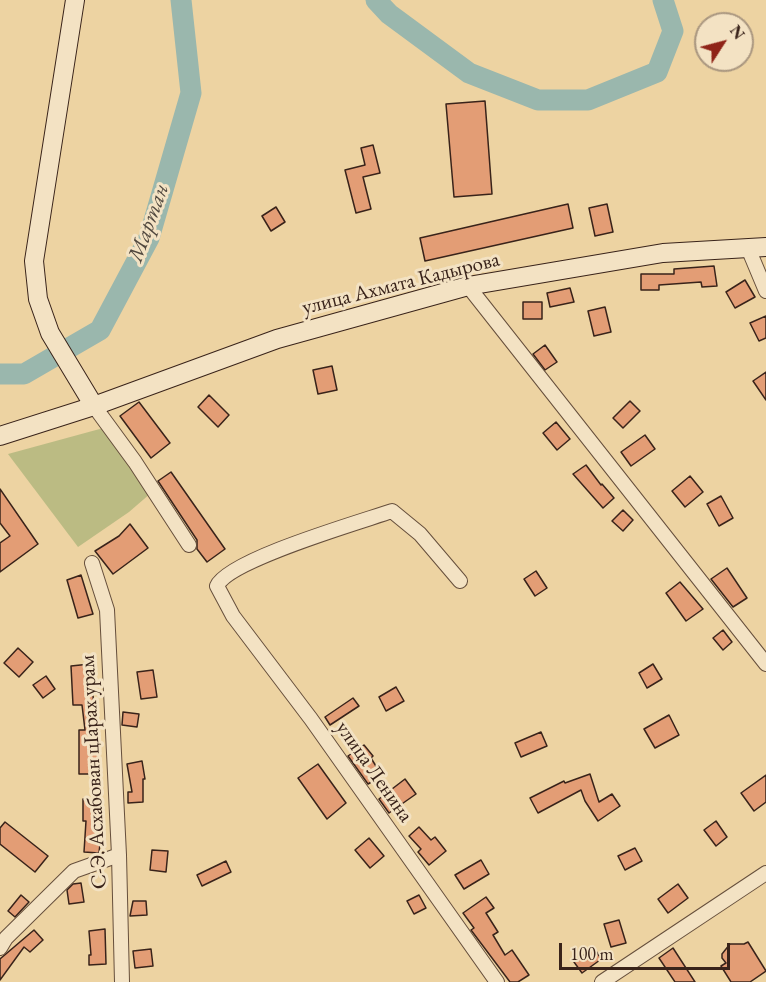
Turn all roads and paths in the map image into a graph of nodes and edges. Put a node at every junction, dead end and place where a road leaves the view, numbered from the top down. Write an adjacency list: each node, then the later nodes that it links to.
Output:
1 (70, 0): 2 (street)
2 (75, 0): 6 (main road)
3 (757, 248): 4 (main road, улица Ахмата Кадырова); 5 (street)
4 (468, 286): 6 (main road, улица Ахмата Кадырова); 11 (street)
5 (766, 291)
6 (94, 406): 7 (main road, улица Ахмата Кадырова); 8 (street)
7 (0, 436)
8 (189, 545)
9 (92, 563): 12 (street, С-Э. Асхабован цIарах урам)
10 (460, 581): 16 (street, улица Ленина)
11 (766, 664)
12 (119, 855): 14 (street); 15 (street, С-Э. Асхабован цIарах урам)
13 (766, 873): 17 (street)
14 (0, 948)
15 (122, 982)
16 (497, 982)
17 (602, 982)

